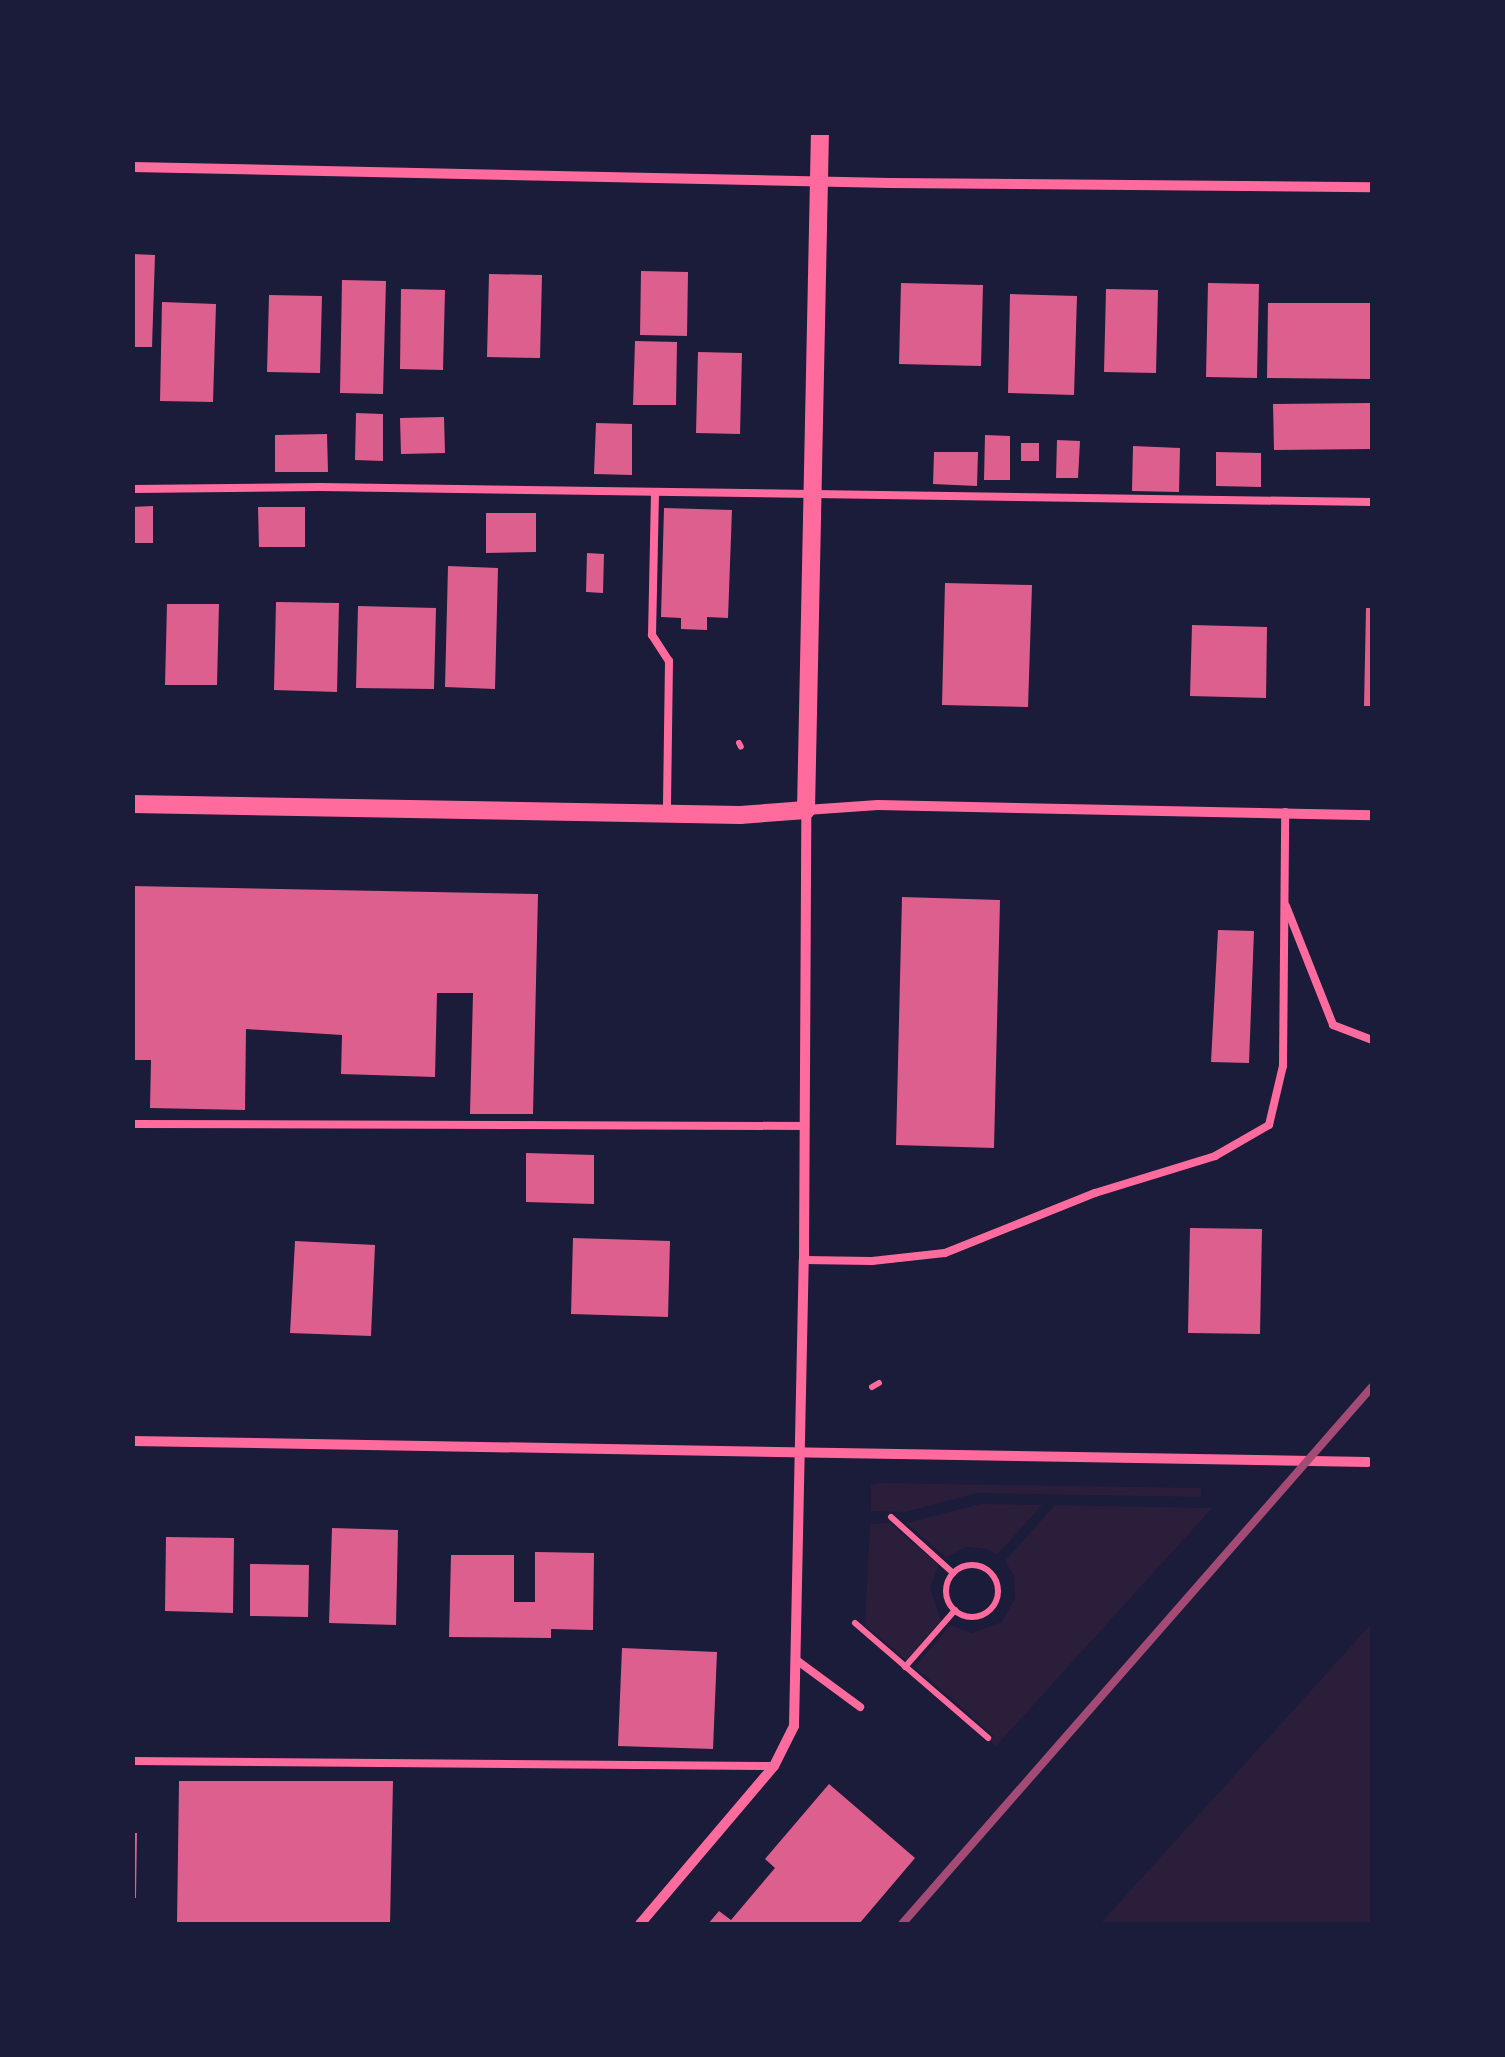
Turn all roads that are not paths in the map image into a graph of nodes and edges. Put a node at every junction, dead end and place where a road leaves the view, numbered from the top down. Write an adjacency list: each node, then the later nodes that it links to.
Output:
1 (820, 132): 3 (street)
2 (132, 167): 3 (street)
3 (819, 179): 4 (street); 7 (street)
4 (1372, 188)
5 (132, 490): 6 (lane)
6 (655, 493): 7 (lane); 12 (lane)
7 (813, 496): 8 (lane); 10 (street)
8 (1372, 502)
9 (132, 804): 12 (street)
10 (806, 810): 11 (street); 12 (street); 17 (street)
11 (1284, 812): 13 (street); 14 (lane)
12 (667, 813)
13 (1372, 814)
14 (1283, 898): 15 (lane); 18 (lane)
15 (1372, 1040)
16 (132, 1124): 17 (lane)
17 (804, 1126): 18 (street)
18 (804, 1260): 20 (street)
19 (132, 1441): 20 (street)
20 (800, 1453): 21 (street); 22 (street)
21 (1368, 1462)
22 (796, 1659): 23 (lane); 25 (street)
23 (860, 1708)
24 (132, 1762): 25 (lane)
25 (774, 1766): 26 (street)
26 (640, 1924)

